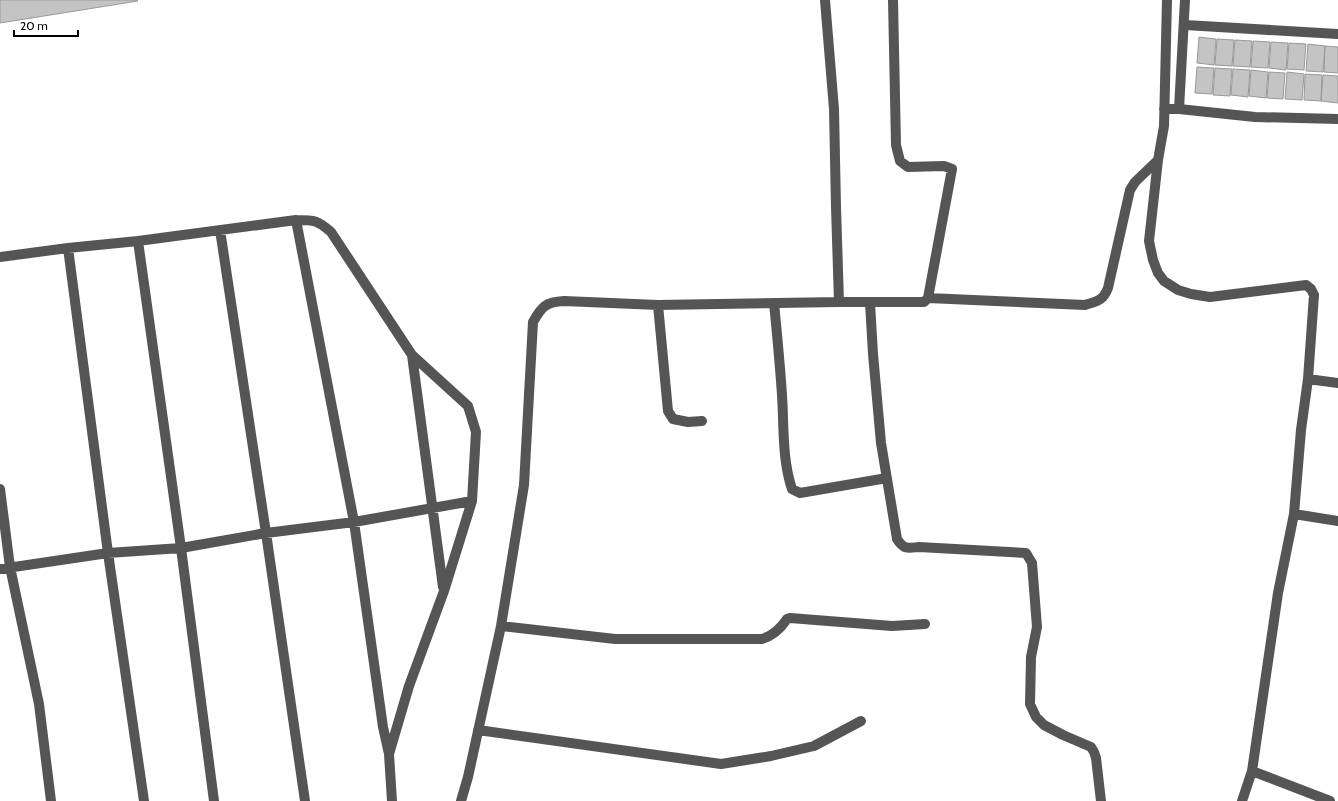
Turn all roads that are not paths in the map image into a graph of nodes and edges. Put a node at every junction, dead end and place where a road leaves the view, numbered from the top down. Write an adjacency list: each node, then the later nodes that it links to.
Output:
1 (825, 0): 17 (street)
2 (893, 0): 16 (street)
3 (1167, 0): 7 (street)
4 (1185, 0): 5 (street)
5 (1185, 25): 6 (street); 8 (street)
6 (1338, 34)
7 (1164, 109): 8 (street); 10 (street)
8 (1179, 109): 9 (street)
9 (1338, 119)
10 (1158, 160): 16 (street); 22 (street)
11 (296, 220): 12 (street); 21 (street); 31 (street)
12 (220, 230): 13 (street); 32 (street)
13 (138, 241): 14 (street); 33 (street)
14 (68, 248): 15 (street); 34 (street)
15 (0, 257)
16 (928, 298): 19 (street)
17 (839, 302): 18 (street); 19 (street)
18 (774, 303): 20 (street); 25 (street)
19 (870, 303): 25 (street)
20 (658, 305): 24 (street); 38 (street)
21 (412, 355): 27 (street); 28 (street)
22 (1308, 379): 23 (street); 29 (street)
23 (1338, 383)
24 (702, 421)
25 (887, 478): 49 (street)
26 (0, 489): 35 (street)
27 (472, 501): 28 (street); 36 (street)
28 (432, 509): 31 (street); 36 (street)
29 (1294, 514): 30 (street); 42 (street)
30 (1338, 521)
31 (354, 522): 32 (street); 41 (street)
32 (266, 533): 33 (street); 46 (street)
33 (181, 548): 34 (street); 45 (street)
34 (108, 553): 35 (street); 44 (street)
35 (5, 568): 43 (street)
36 (444, 591): 41 (street)
37 (925, 624): 38 (street)
38 (501, 626): 40 (street)
39 (861, 722): 40 (street)
40 (478, 730): 48 (street)
41 (389, 754): 47 (street)
42 (1252, 771): 50 (street); 51 (street)
43 (51, 801)
44 (144, 801)
45 (214, 801)
46 (305, 801)
47 (392, 801)
48 (461, 801)
49 (1101, 801)
50 (1242, 801)
51 (1330, 801)

